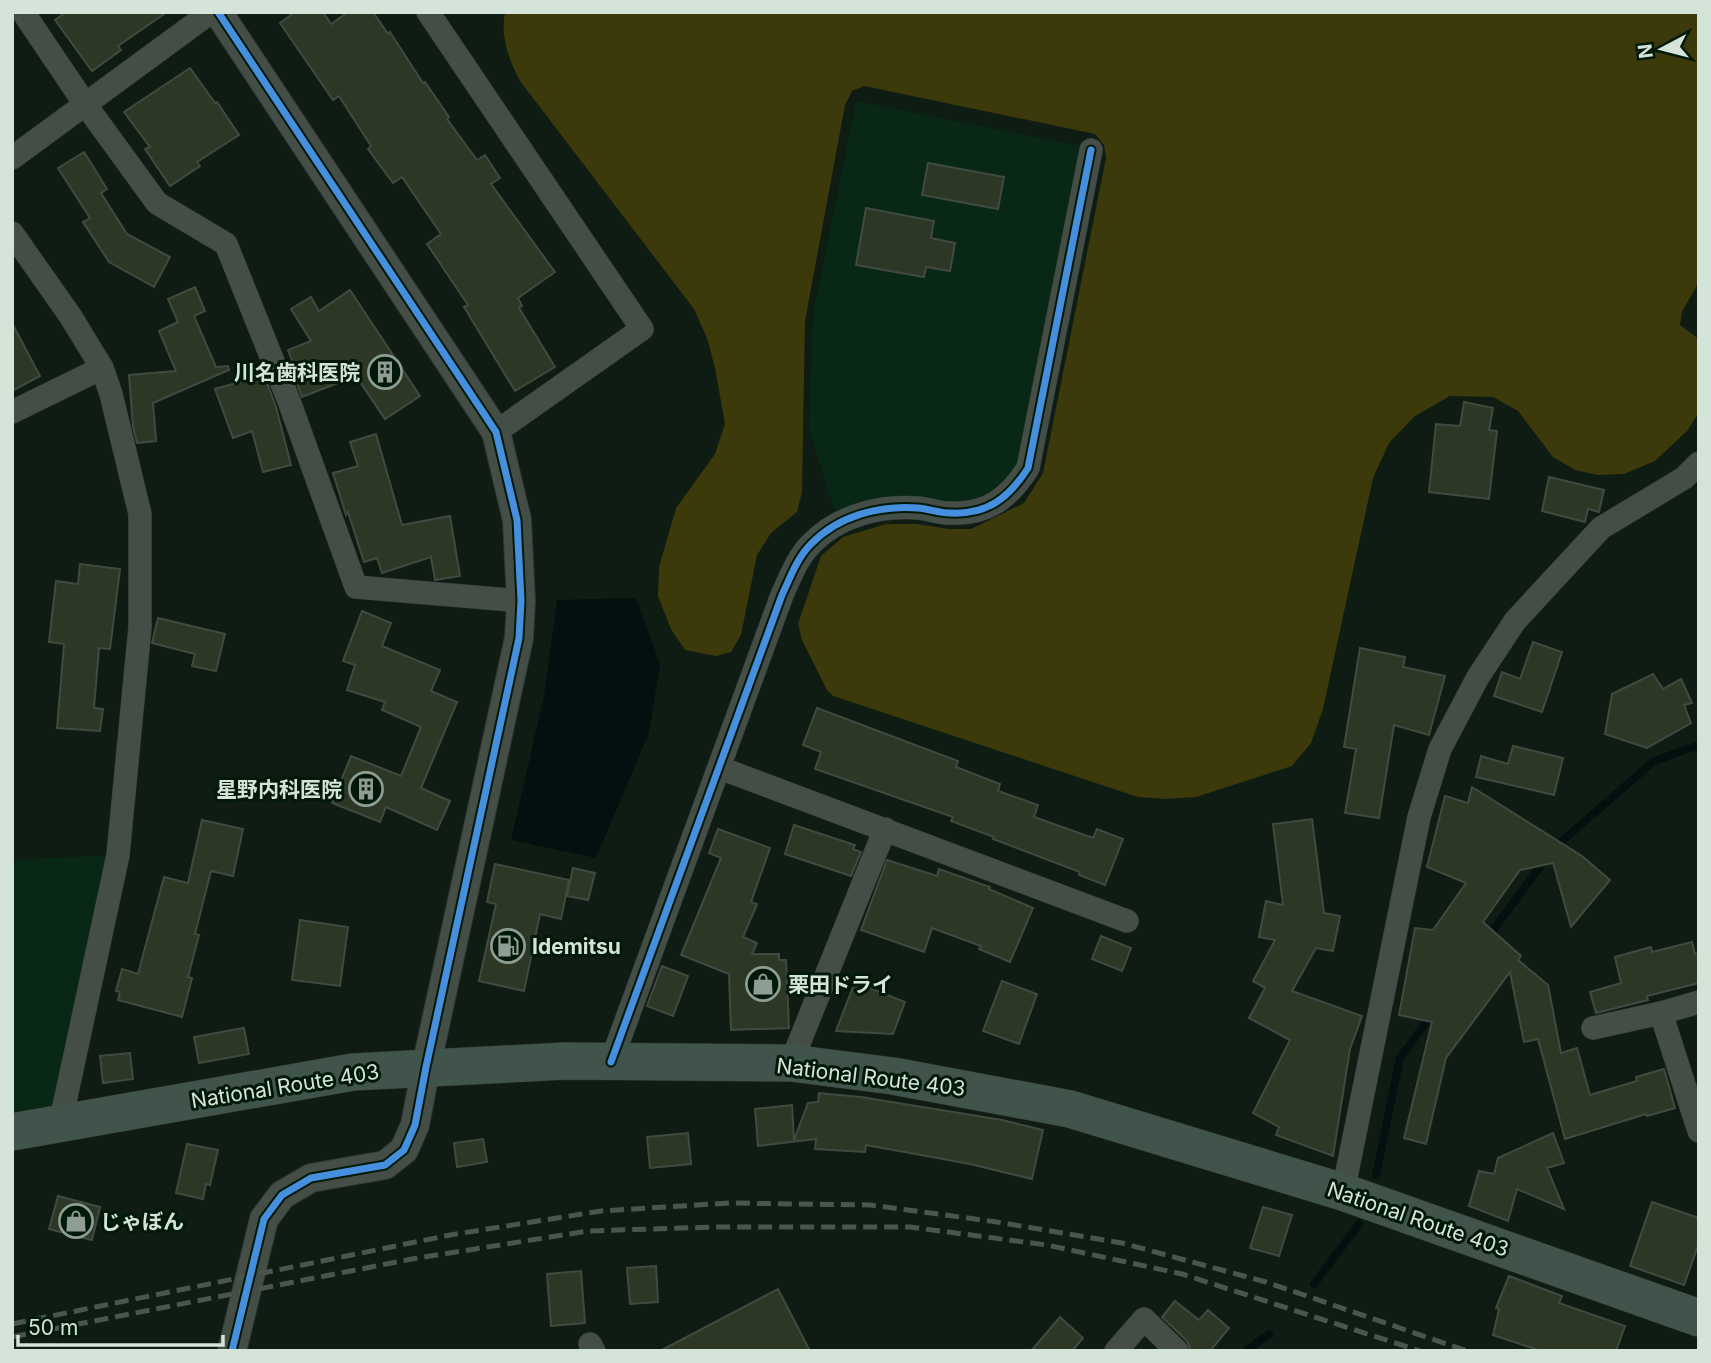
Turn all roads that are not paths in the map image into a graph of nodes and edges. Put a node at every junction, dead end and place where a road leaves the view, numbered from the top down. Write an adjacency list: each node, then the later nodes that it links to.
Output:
1 (23, 12): 5 (street)
2 (211, 12): 5 (street)
3 (218, 12): 11 (street)
4 (428, 12): 11 (street)
5 (85, 104): 7 (street); 13 (street)
6 (1091, 150): 14 (street)
7 (12, 158)
8 (12, 233): 9 (street)
9 (102, 368): 10 (street); 23 (street)
10 (12, 412)
11 (496, 432): 13 (street)
12 (1699, 463): 26 (street)
13 (521, 601): 22 (street)
14 (720, 768): 15 (street); 20 (street)
15 (885, 829): 16 (street); 21 (street)
16 (1127, 921)
17 (1699, 1002): 18 (street)
18 (1661, 1013): 19 (street); 24 (street)
19 (1593, 1028)
20 (611, 1062): 21 (highway, National Route 403); 22 (highway, National Route 403)
21 (791, 1063): 26 (highway, National Route 403)
22 (426, 1067): 23 (highway, National Route 403); 28 (street)
23 (60, 1125): 25 (highway, National Route 403)
24 (1699, 1131)
25 (12, 1132)
26 (1343, 1192): 27 (highway, National Route 403)
27 (1699, 1318)
28 (232, 1351)
29 (1116, 1351): 30 (street)
30 (1177, 1351)

